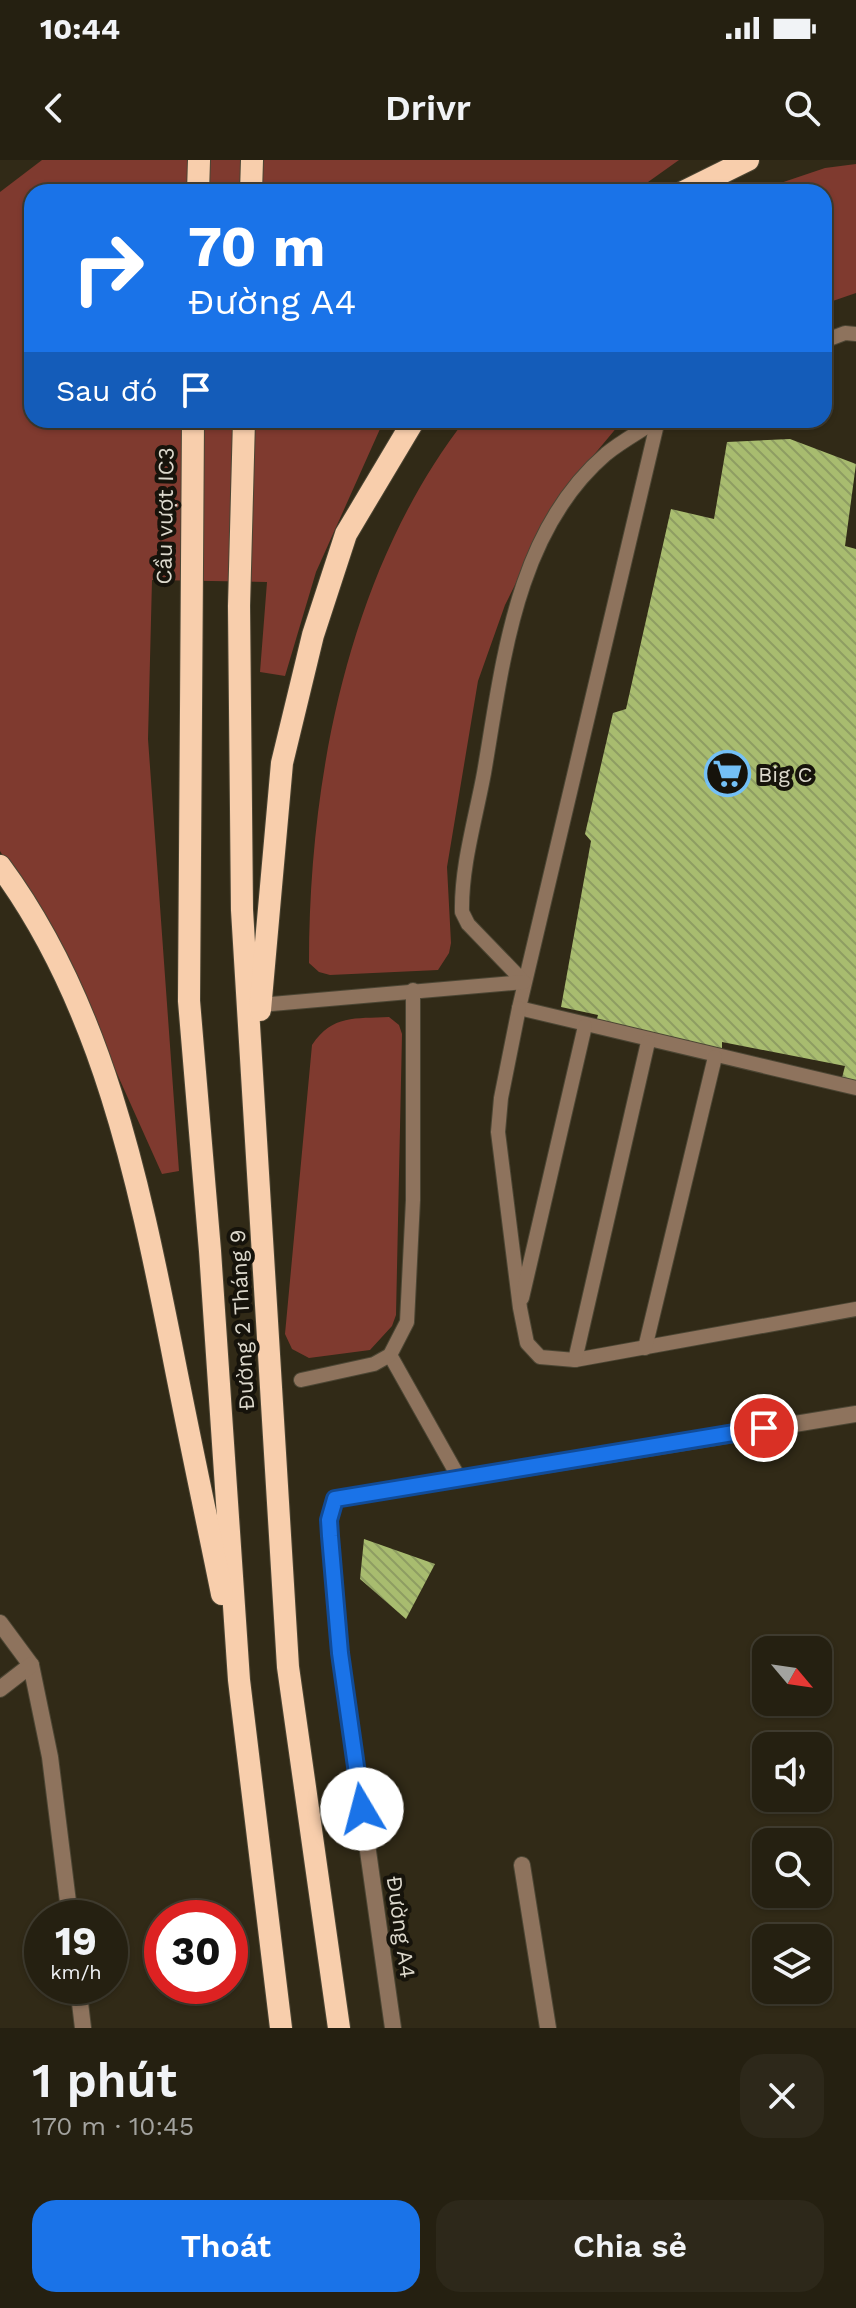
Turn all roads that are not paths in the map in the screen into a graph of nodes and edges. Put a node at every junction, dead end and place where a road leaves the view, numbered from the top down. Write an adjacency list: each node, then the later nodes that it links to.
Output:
1 (199, 160): 5 (highway)
2 (252, 160): 6 (highway)
3 (715, 160): 7 (highway)
4 (748, 160): 8 (highway)
5 (198, 184)
6 (251, 184)
7 (680, 184)
8 (699, 184)
9 (856, 334): 10 (lane)
10 (832, 338)
11 (193, 428): 16 (highway, Cầu vượt IC3)
12 (244, 428): 26 (highway, Đường 2 Tháng 9)
13 (409, 428): 20 (highway)
14 (645, 428): 18 (lane)
15 (655, 428): 18 (lane)
16 (189, 612): 37 (highway, Đường 2 Tháng 9)
17 (0, 866): 37 (highway)
18 (524, 982): 19 (lane); 21 (lane)
19 (413, 990): 20 (lane); 30 (lane)
20 (260, 1005): 26 (highway)
21 (519, 1008): 22 (lane); 27 (lane)
22 (585, 1026): 23 (lane); 27 (lane)
23 (648, 1042): 24 (lane); 31 (lane)
24 (715, 1057): 25 (lane); 29 (lane)
25 (856, 1088)
26 (263, 1244): 44 (highway, Đường 2 Tháng 9)
27 (520, 1308): 31 (lane)
28 (856, 1309): 29 (lane)
29 (645, 1348): 31 (lane)
30 (390, 1355): 32 (lane); 34 (lane)
31 (575, 1360)
32 (301, 1380)
33 (856, 1414): 34 (street, Đường A4)
34 (458, 1476): 45 (street, Đường A4)
35 (0, 1623): 36 (street)
36 (31, 1665): 38 (street); 40 (street)
37 (239, 1680): 43 (highway, Đường 2 Tháng 9)
38 (0, 1689)
39 (522, 1865): 46 (street)
40 (68, 1900)
41 (80, 2004): 42 (street)
42 (83, 2028)
43 (281, 2028)
44 (339, 2028)
45 (393, 2028)
46 (548, 2028)

